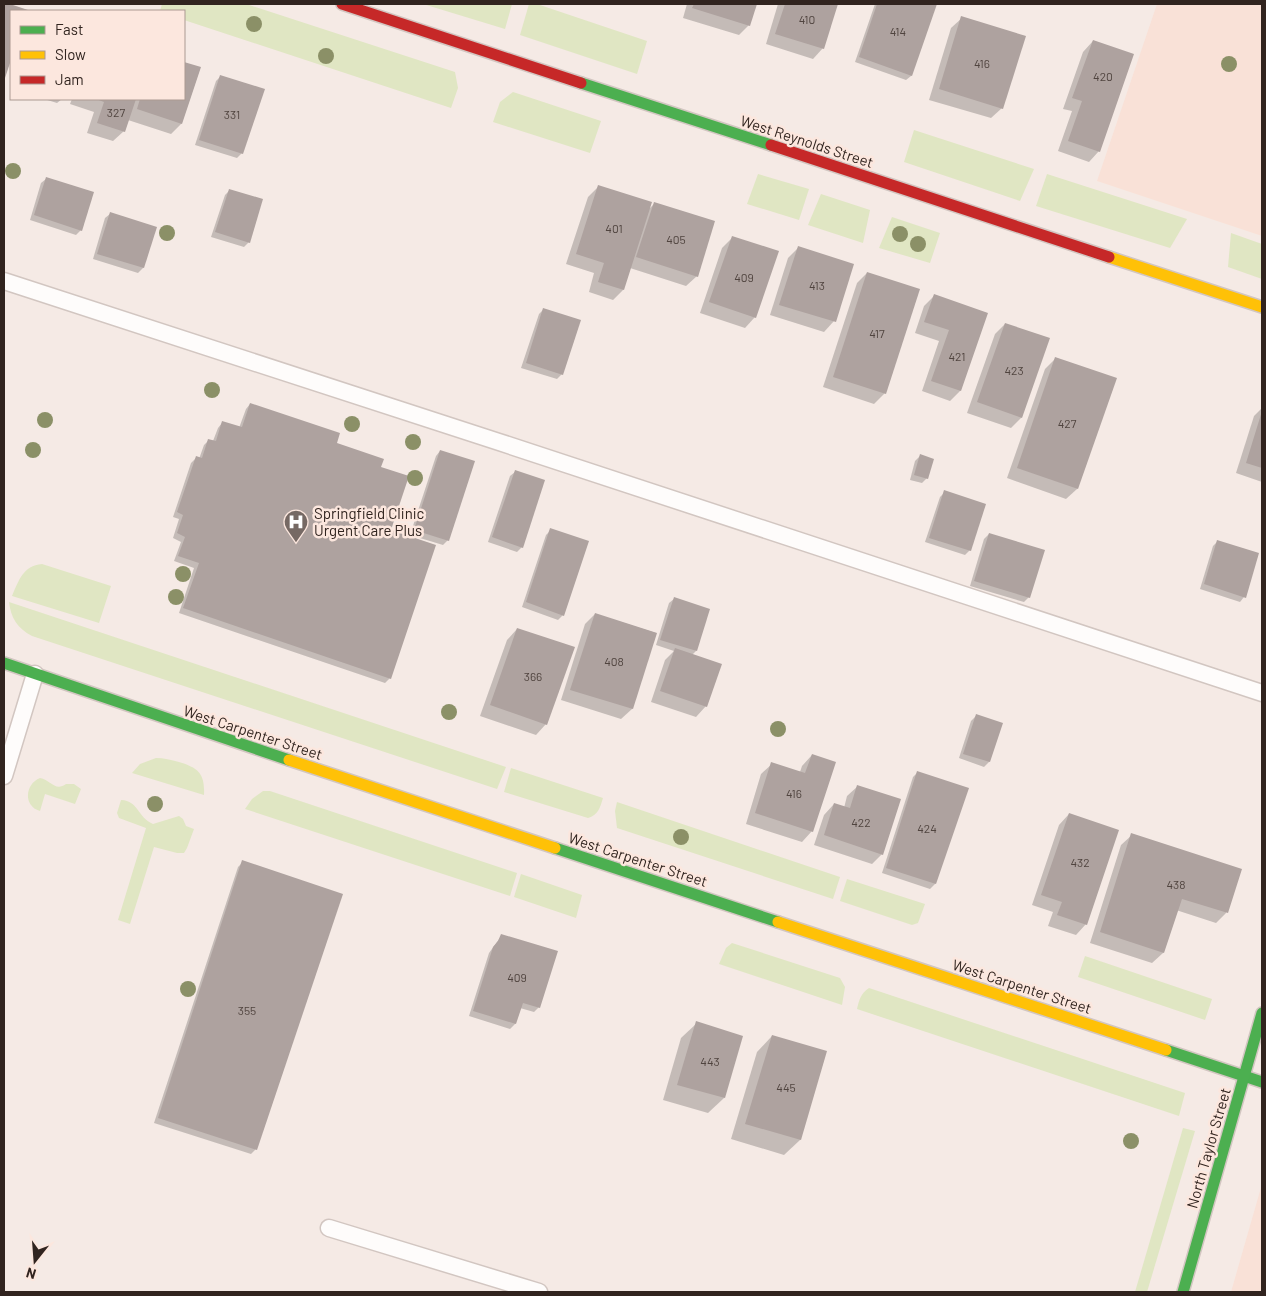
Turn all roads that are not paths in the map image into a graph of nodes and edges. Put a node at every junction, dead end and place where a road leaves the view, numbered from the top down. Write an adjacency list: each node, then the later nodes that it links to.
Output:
1 (342, 4): 3 (street, West Reynolds Street)
2 (4, 281): 6 (lane)
3 (1262, 307)
4 (4, 664): 5 (street, West Carpenter Street)
5 (36, 674): 7 (lane); 9 (street, West Carpenter Street)
6 (1262, 693)
7 (4, 776)
8 (1262, 1013): 9 (street, North Taylor Street)
9 (1244, 1076): 10 (street, West Carpenter Street); 13 (street, North Taylor Street)
10 (1262, 1082)
11 (329, 1228): 12 (lane)
12 (539, 1292)
13 (1183, 1292)

